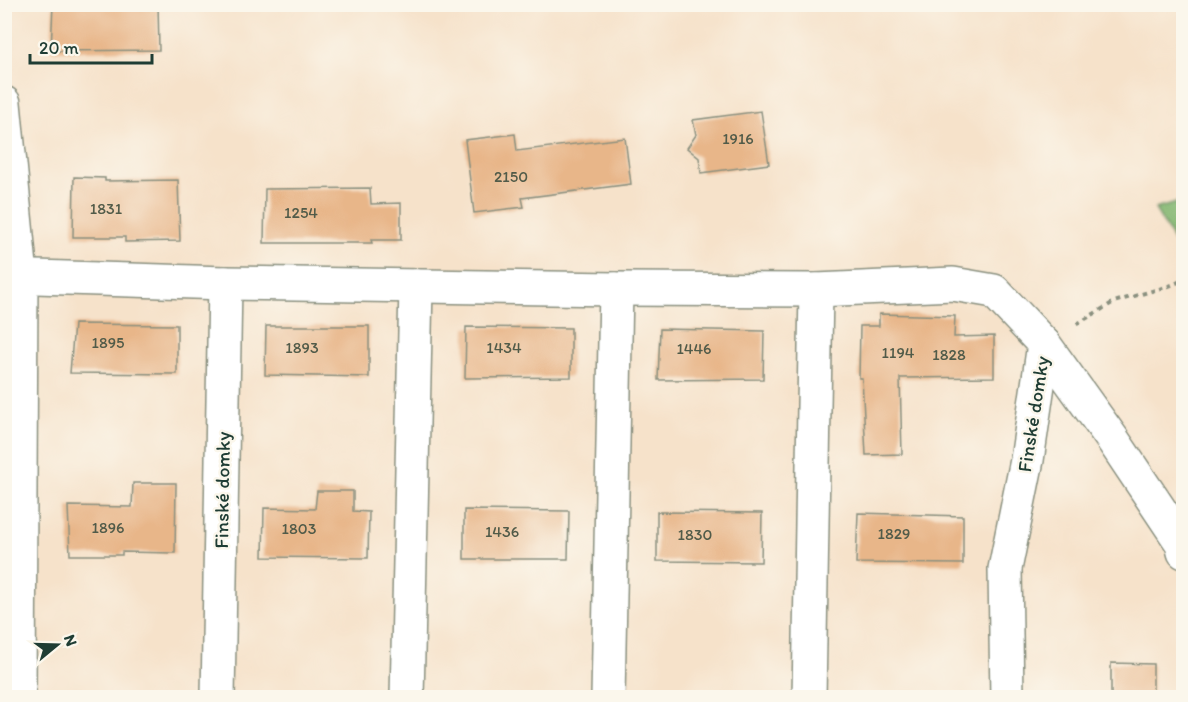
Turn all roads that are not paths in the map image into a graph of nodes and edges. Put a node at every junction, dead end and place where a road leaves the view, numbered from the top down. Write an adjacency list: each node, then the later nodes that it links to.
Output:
1 (4, 103): 2 (street)
2 (13, 276): 3 (street, Finské domky); 9 (street)
3 (225, 283): 4 (street, Finské domky); 10 (street, Finské domky)
4 (416, 286): 5 (street, Finské domky); 11 (street)
5 (616, 289): 6 (street, Finské domky); 12 (street)
6 (816, 290): 7 (street, Finské domky); 13 (street)
7 (1044, 344): 8 (street); 14 (street, Finské domky)
8 (1184, 552)
9 (19, 698)
10 (218, 698)
11 (407, 698)
12 (608, 698)
13 (809, 698)
14 (1007, 698)

